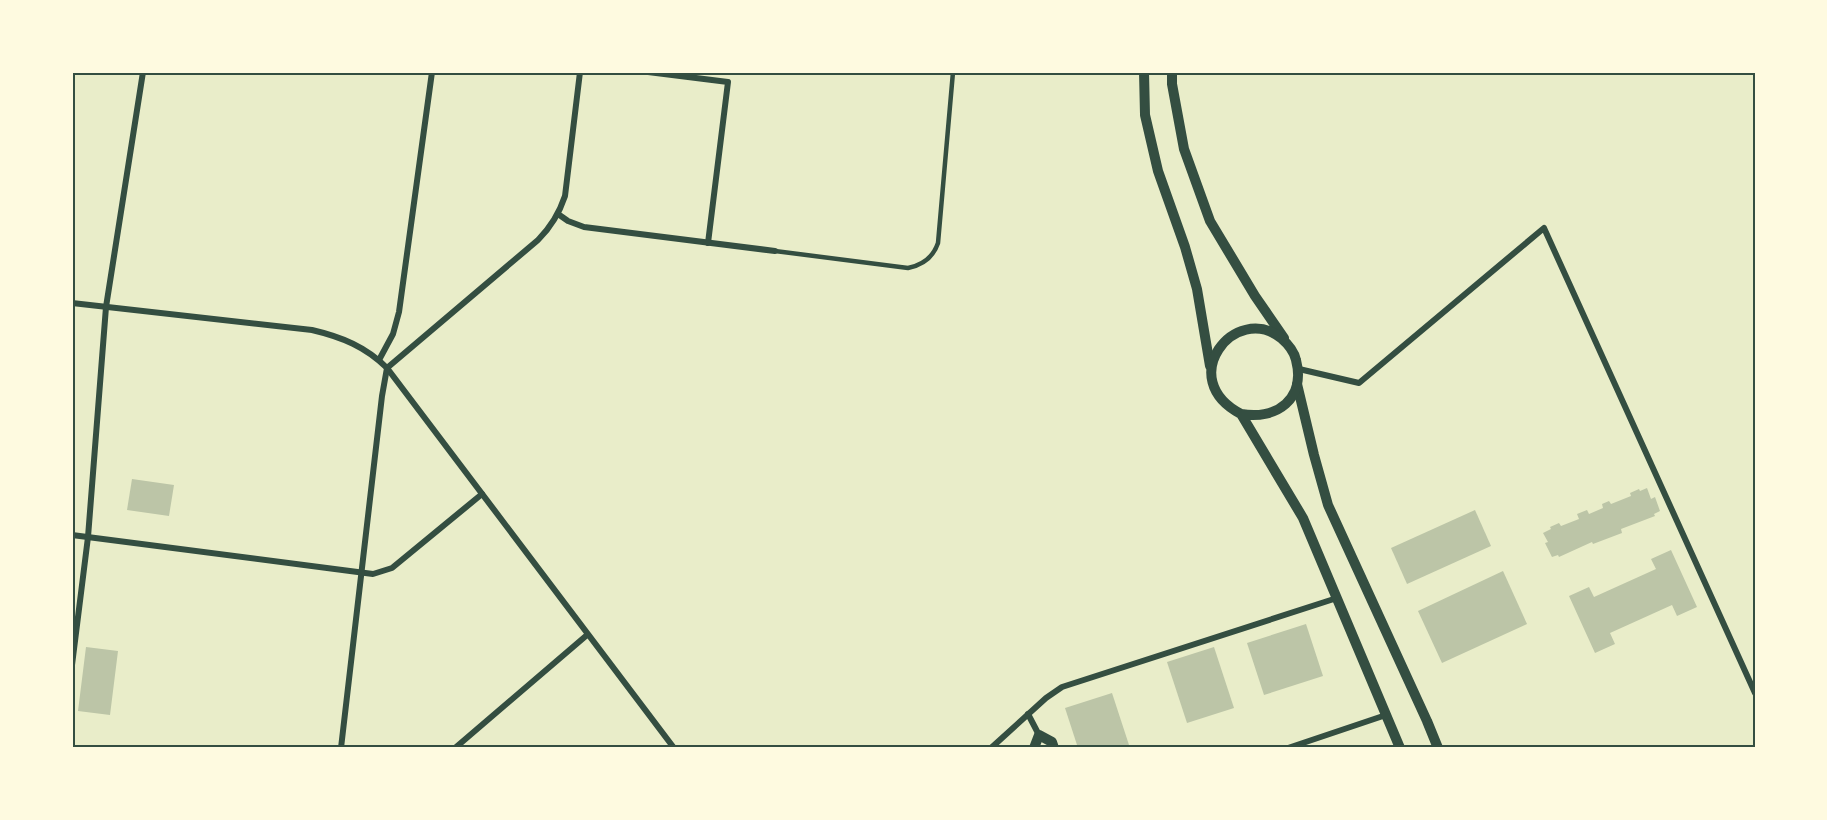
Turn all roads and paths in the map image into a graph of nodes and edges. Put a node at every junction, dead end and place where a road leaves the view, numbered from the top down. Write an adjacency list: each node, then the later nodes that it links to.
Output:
1 (143, 72): 12 (street)
2 (432, 72): 14 (street)
3 (580, 72): 8 (street)
4 (648, 72): 9 (street)
5 (953, 72): 10 (lane)
6 (1144, 72): 16 (street)
7 (1172, 72): 13 (street)
8 (558, 214): 9 (street); 15 (street)
9 (708, 243): 10 (street)
10 (776, 251)
11 (72, 303): 12 (street)
12 (106, 307): 14 (street); 22 (street)
13 (1288, 343): 16 (street); 17 (street)
14 (379, 360): 15 (street)
15 (387, 369): 20 (street); 23 (street)
16 (1211, 369): 19 (street)
17 (1299, 369): 18 (street); 27 (street)
18 (1298, 384): 19 (street); 39 (street)
19 (1241, 414): 24 (street)
20 (482, 494): 23 (street); 25 (street)
21 (72, 535): 22 (street)
22 (88, 537): 23 (street); 26 (street)
23 (362, 573): 31 (street)
24 (1337, 598): 28 (street); 29 (street)
25 (587, 634): 32 (street); 33 (street)
26 (72, 665)
27 (1755, 693)
28 (1028, 714): 30 (street); 34 (street)
29 (1386, 715): 37 (street); 38 (street)
30 (1039, 735): 35 (street); 36 (street)
31 (341, 748)
32 (455, 748)
33 (674, 748)
34 (991, 748)
35 (1034, 748)
36 (1054, 748)
37 (1288, 748)
38 (1400, 748)
39 (1438, 748)

